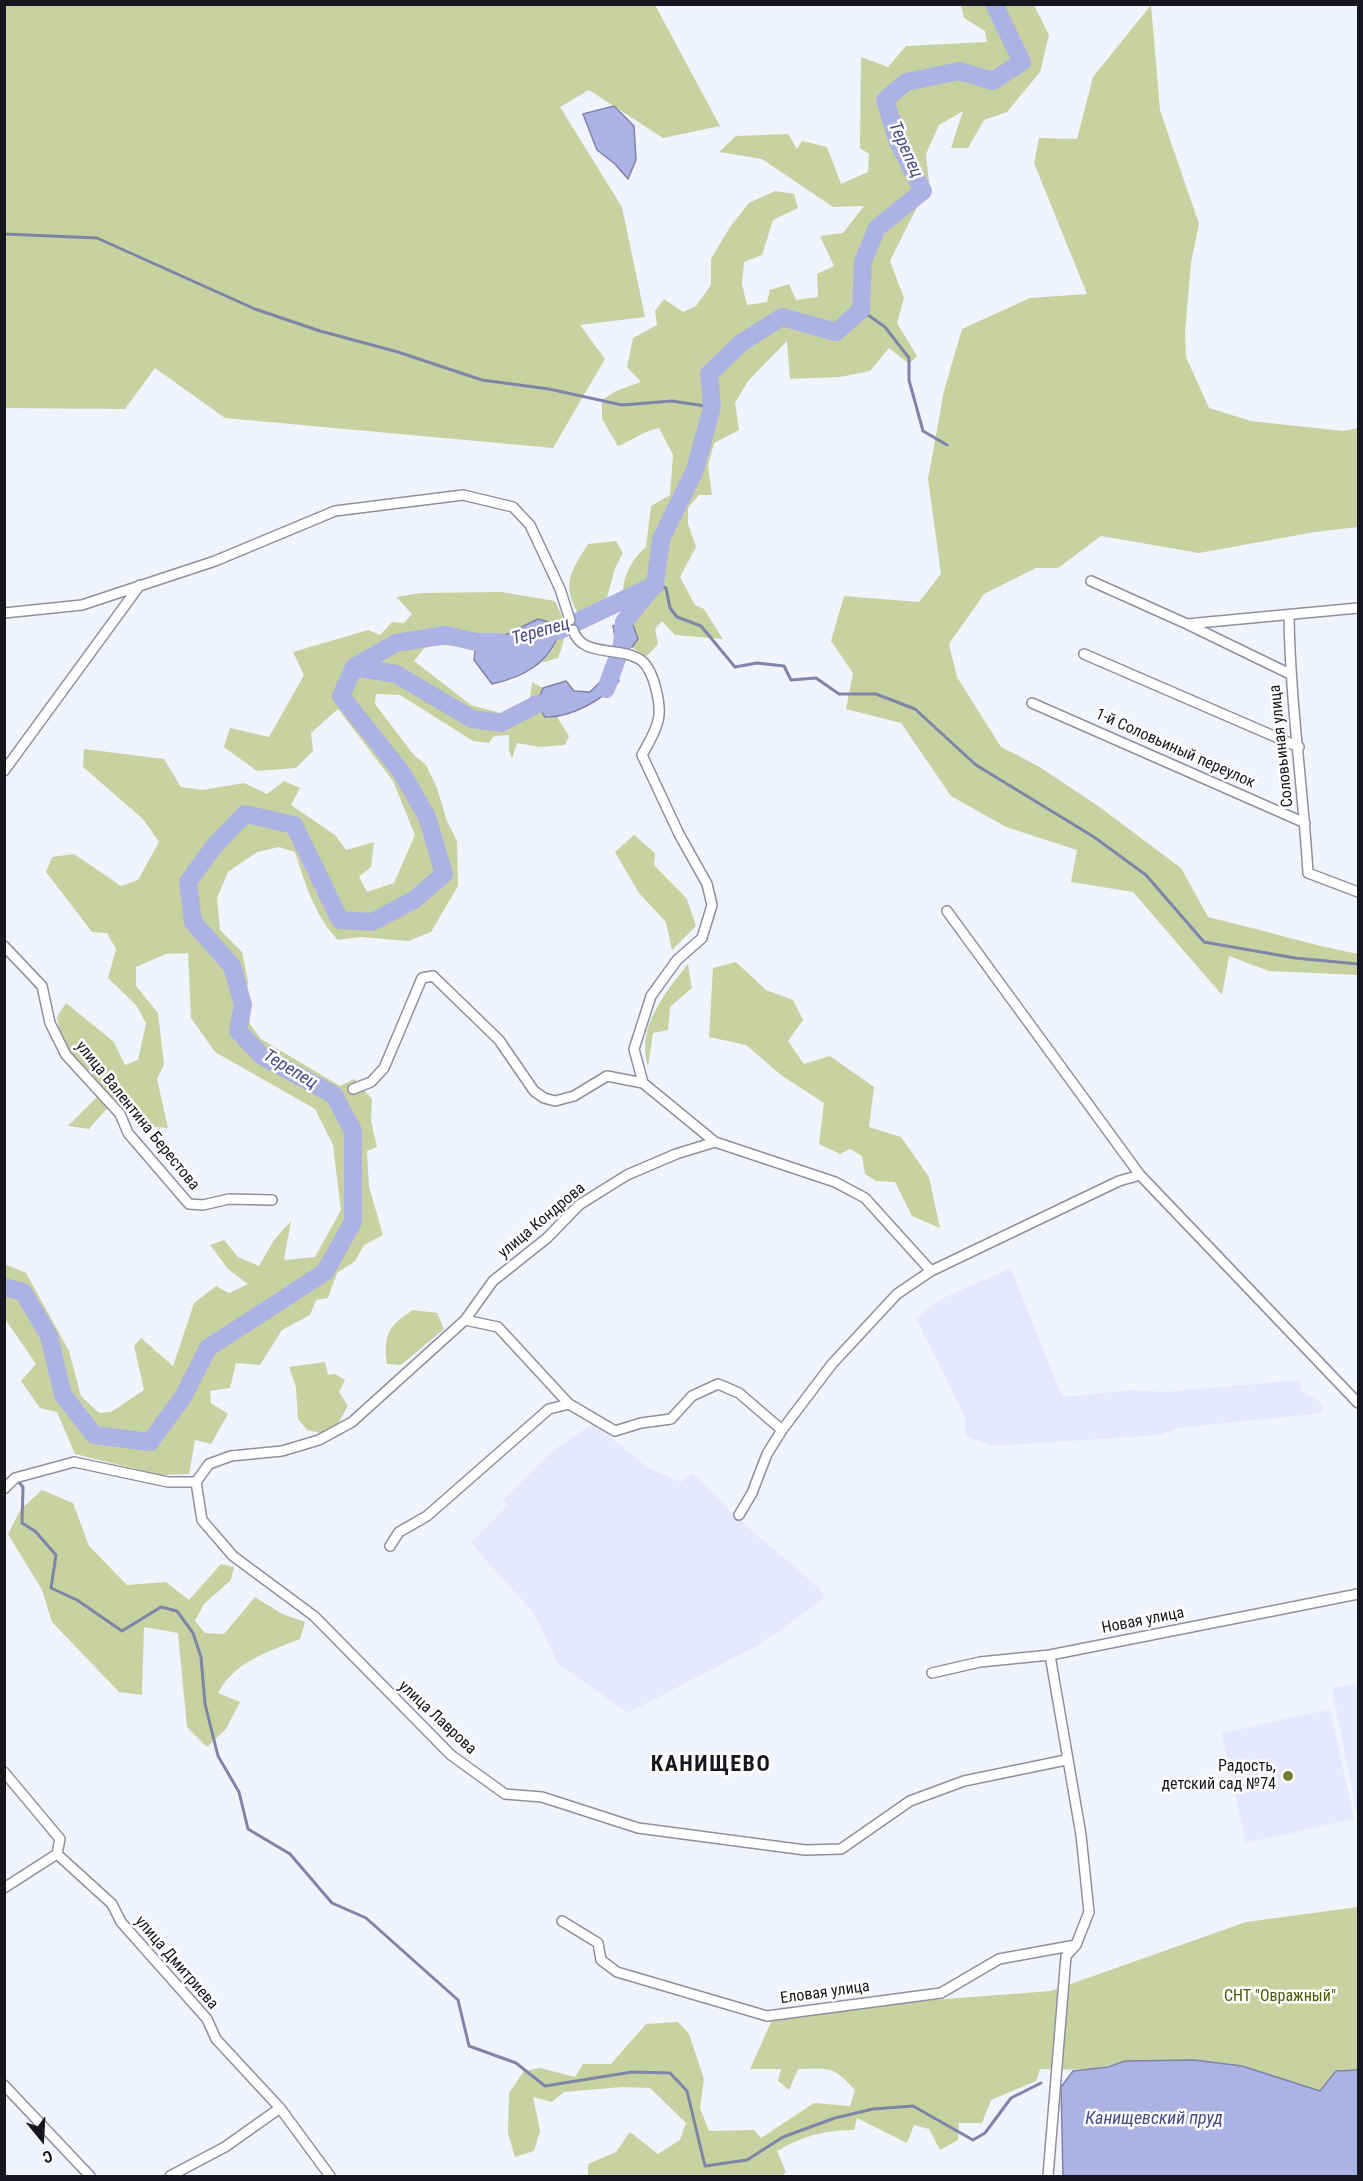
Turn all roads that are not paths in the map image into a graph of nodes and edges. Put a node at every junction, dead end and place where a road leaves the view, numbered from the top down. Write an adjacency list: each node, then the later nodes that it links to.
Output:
1 (1091, 581): 7 (street)
2 (140, 585): 4 (street); 6 (street); 13 (street)
3 (1359, 608): 5 (street)
4 (4, 613)
5 (1289, 615): 7 (street); 10 (street, Соловьиная улица)
6 (570, 620)
7 (1187, 624): 10 (street)
8 (573, 630): 18 (street)
9 (1084, 654): 12 (street)
10 (1290, 674): 12 (street, Соловьиная улица)
11 (1032, 703): 14 (street, 1-й Соловьиный переулок)
12 (1299, 747): 14 (street, Соловьиная улица)
13 (4, 771)
14 (1305, 823): 15 (street, Соловьиная улица)
15 (1359, 892)
16 (947, 911): 21 (street)
17 (4, 946): 22 (street, улица Валентина Берестова)
18 (643, 1083): 19 (street); 20 (street)
19 (354, 1089)
20 (715, 1142): 23 (street); 24 (street, улица Кондрова)
21 (1140, 1175): 23 (street); 25 (street)
22 (272, 1200)
23 (931, 1271): 27 (street)
24 (465, 1320): 26 (street); 28 (street, улица Кондрова)
25 (1359, 1403)
26 (569, 1404): 27 (street); 31 (street)
27 (782, 1430): 30 (street)
28 (196, 1482): 29 (street); 35 (street, улица Лаврова)
29 (4, 1489)
30 (739, 1515)
31 (390, 1546)
32 (1359, 1594): 33 (street, Новая улица)
33 (1050, 1655): 34 (street, Новая улица); 35 (street)
34 (932, 1673)
35 (1066, 1760): 40 (street)
36 (4, 1772): 37 (street)
37 (57, 1854): 38 (street); 42 (street, улица Дмитриева)
38 (4, 1888)
39 (562, 1921): 40 (street, Еловая улица)
40 (1076, 1945): 46 (street)
41 (4, 2085): 43 (street)
42 (280, 2108): 44 (street); 45 (street, улица Дмитриева)
43 (90, 2176)
44 (170, 2176)
45 (330, 2176)
46 (1048, 2176)

